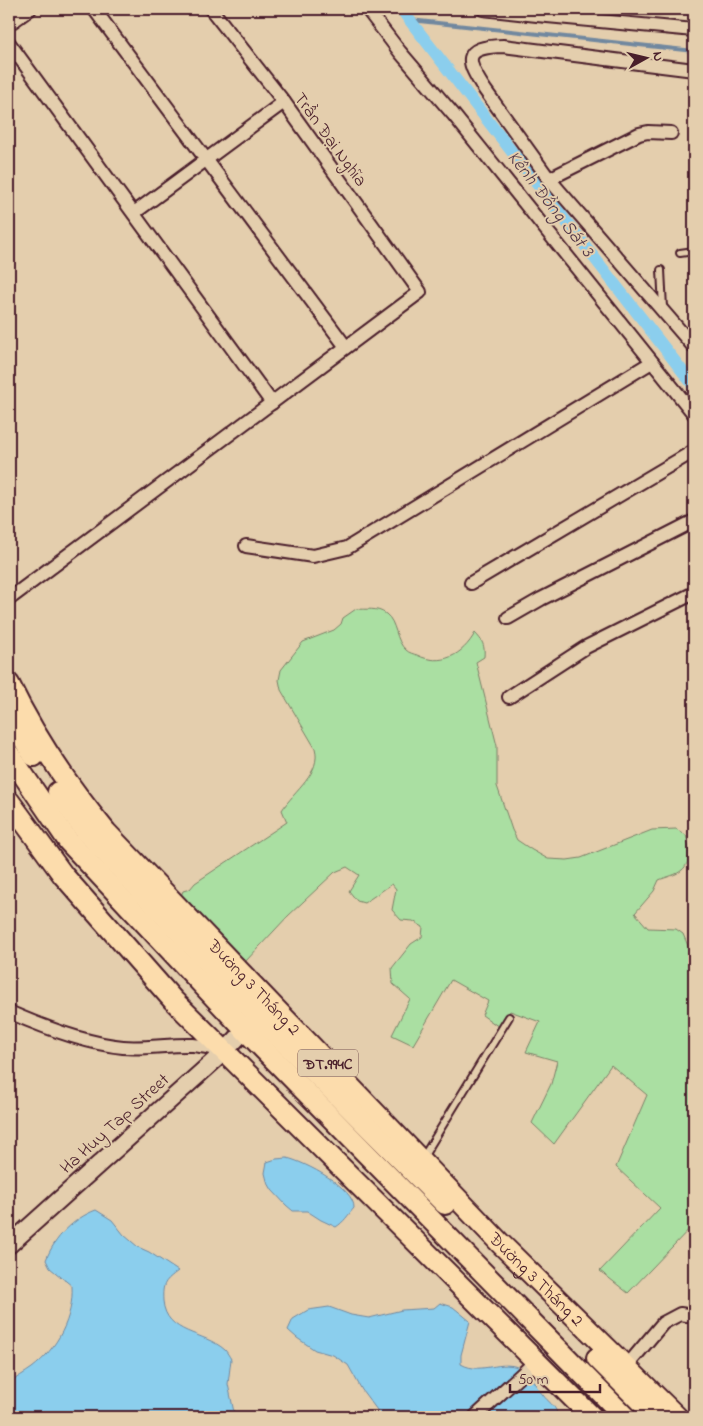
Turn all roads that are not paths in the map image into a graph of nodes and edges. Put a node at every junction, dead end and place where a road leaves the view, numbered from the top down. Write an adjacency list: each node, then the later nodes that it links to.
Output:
1 (30, 9): 7 (street)
2 (94, 9): 13 (street)
3 (211, 9): 11 (street, Trần Đại Nghĩa)
4 (367, 9): 22 (street)
5 (483, 9): 6 (street)
6 (536, 12): 8 (street)
7 (9, 24)
8 (694, 30)
9 (9, 43): 15 (street)
10 (694, 70): 14 (street)
11 (284, 102): 13 (street); 20 (street, Trần Đại Nghĩa)
12 (671, 133): 14 (street)
13 (207, 160): 15 (street); 20 (street)
14 (549, 179): 19 (street)
15 (134, 213): 23 (street)
16 (694, 251): 17 (lane)
17 (680, 253)
18 (661, 270): 19 (lane)
19 (663, 308): 21 (street)
20 (346, 347): 23 (street)
21 (694, 347)
22 (652, 362): 24 (street); 27 (street)
23 (272, 403): 30 (street)
24 (694, 414)
25 (694, 451): 28 (street)
26 (694, 521): 31 (street)
27 (246, 546)
28 (471, 583)
29 (694, 593): 33 (street)
30 (9, 599)
31 (508, 618)
32 (9, 684): 38 (main road, Đường 3 Tháng 2 / ĐT.994C)
33 (509, 697)
34 (9, 716): 38 (main road, Đường 3 Tháng 2 / ĐT.994C)
35 (9, 754): 38 (main road, Đường 3 Tháng 2 / ĐT.994C)
36 (9, 801): 40 (main road)
37 (9, 1012): 40 (street)
38 (258, 1016): 40 (street, Ha Huy Tap Street); 41 (main road, Đường 3 Tháng 2 / ĐT.994C); 45 (main road, Đường 3 Tháng 2 / ĐT.994C); 51 (main road, Đường 3 Tháng 2 / ĐT.994C)
39 (509, 1017): 41 (lane)
40 (226, 1050): 42 (street, Ha Huy Tap Street); 44 (main road)
41 (422, 1160): 46 (main road, Đường 3 Tháng 2 / ĐT.994C)
42 (9, 1245)
43 (694, 1316): 46 (street)
44 (535, 1362): 47 (main road); 49 (street)
45 (574, 1364): 47 (street); 50 (main road, Đường 3 Tháng 2 / ĐT.994C)
46 (626, 1367): 52 (main road, Đường 3 Tháng 2 / ĐT.994C)
47 (558, 1385): 48 (main road)
48 (585, 1413)
49 (475, 1417)
50 (625, 1417)
51 (656, 1417)
52 (677, 1417)

